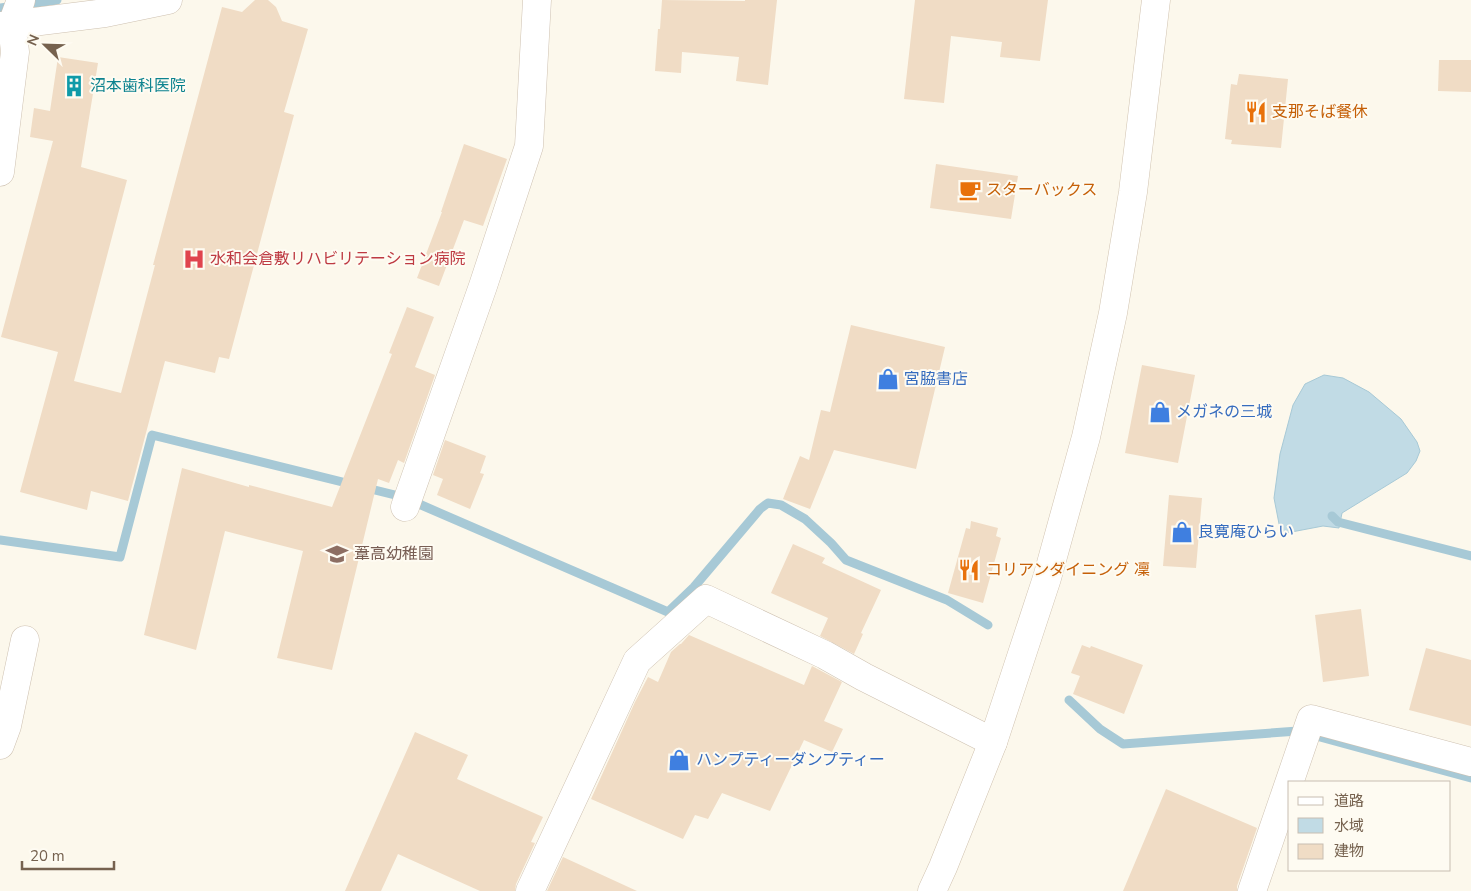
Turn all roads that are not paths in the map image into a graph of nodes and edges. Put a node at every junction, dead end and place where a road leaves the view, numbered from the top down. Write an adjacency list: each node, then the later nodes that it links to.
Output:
1 (168, 0): 4 (street)
2 (537, 0): 6 (street)
3 (1156, 0): 8 (street)
4 (11, 18): 5 (street)
5 (0, 172)
6 (405, 507)
7 (25, 640): 9 (street)
8 (993, 742): 13 (street); 14 (street)
9 (0, 745)
10 (1471, 762): 11 (street)
11 (1290, 781)
12 (1288, 786): 15 (street)
13 (530, 891)
14 (932, 891)
15 (1252, 891)

